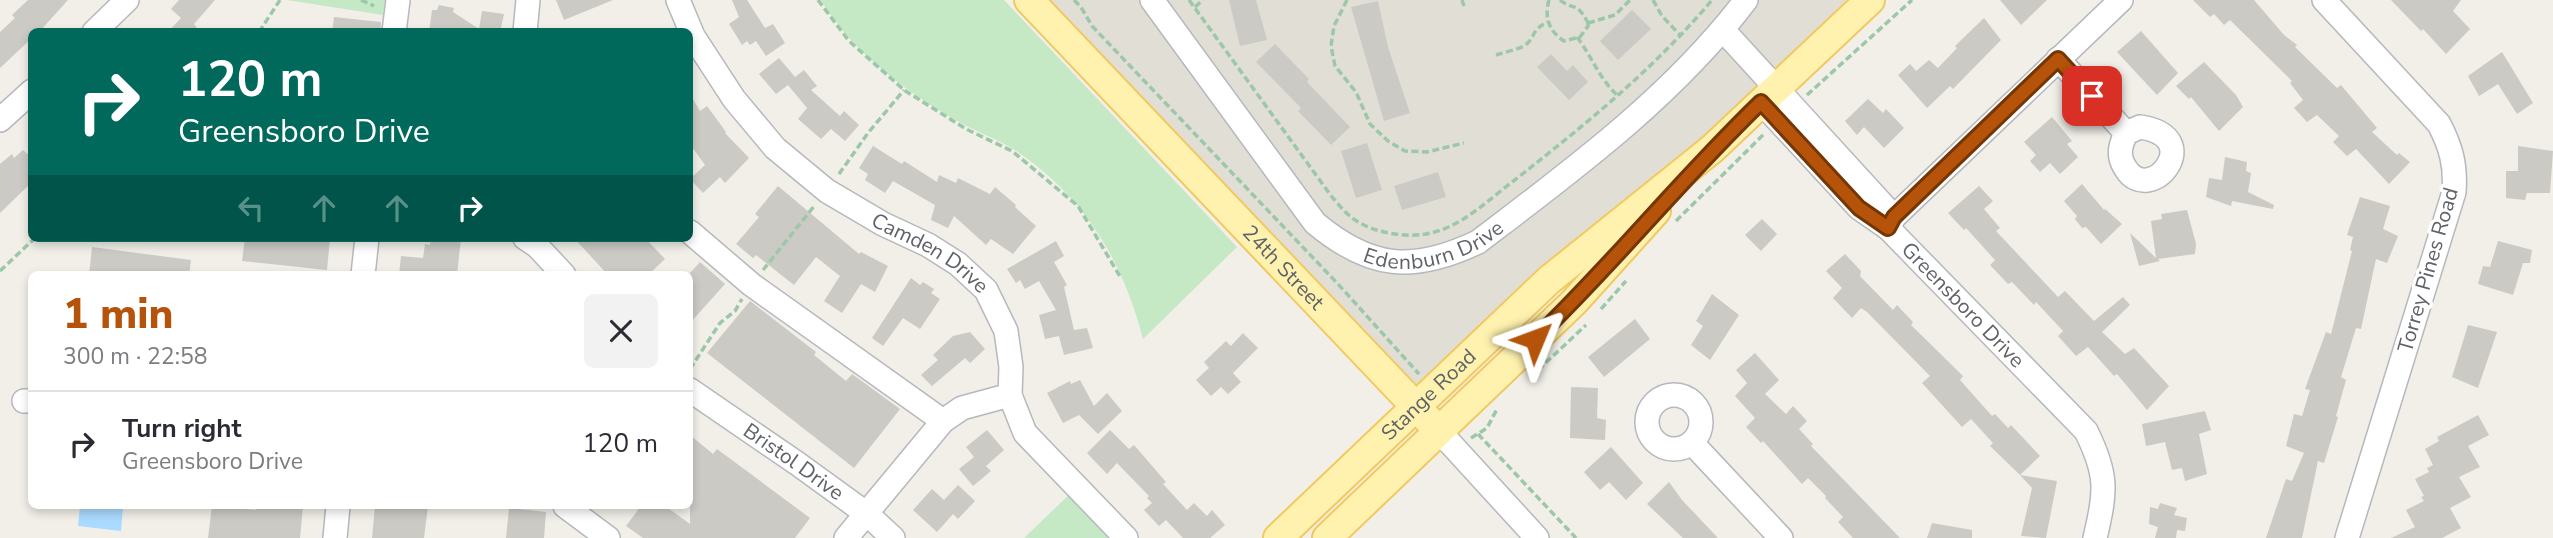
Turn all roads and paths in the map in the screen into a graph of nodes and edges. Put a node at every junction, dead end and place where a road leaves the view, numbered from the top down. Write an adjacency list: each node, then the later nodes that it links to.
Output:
1 (127, 0): 30 (street)
2 (280, 0): 31 (path)
3 (361, 0): 25 (path)
4 (398, 0): 32 (street)
5 (528, 0): 33 (street)
6 (678, 0): 34 (street, Camden Drive)
7 (818, 0): 41 (path)
8 (1029, 0): 64 (main road, 24th Street)
9 (1074, 0): 60 (path)
10 (1152, 0): 35 (street, Edenburn Drive)
11 (1189, 0): 27 (path)
12 (1203, 0): 27 (path)
13 (1348, 0): 47 (path)
14 (1462, 0): 26 (path)
15 (1549, 0): 28 (path)
16 (1560, 0): 29 (path)
17 (1630, 0): 29 (path)
18 (1653, 0): 37 (path)
19 (1712, 0): 37 (path)
20 (1746, 0): 35 (street, Edenburn Drive)
21 (1870, 0): 44 (main road, Stange Road)
22 (1912, 0): 44 (path)
23 (2120, 0): 40 (street)
24 (2324, 0): 83 (street, Torrey Pines Road)
25 (374, 6)
26 (1464, 6)
27 (1195, 8): 43 (path)
28 (1548, 22): 38 (path); 39 (path)
29 (1588, 23): 38 (path)
30 (98, 28)
31 (262, 28)
32 (394, 28)
33 (526, 28)
34 (690, 28)
35 (1723, 30): 44 (street, Greensboro Drive)
36 (693, 36): 49 (street, Camden Drive)
37 (1681, 36): 43 (path)
38 (1577, 37): 43 (path)
39 (1496, 55)
40 (2058, 59): 46 (street); 50 (street)
41 (904, 90): 49 (path); 58 (path)
42 (28, 95): 45 (street)
43 (1618, 96)
44 (1780, 96): 48 (main road, Stange Road); 50 (street, Greensboro Drive)
45 (0, 120)
46 (2126, 133)
47 (1464, 143)
48 (1712, 149): 64 (main road, Stange Road); 67 (main road, Stange Road)
49 (827, 191): 59 (path); 63 (street, Camden Drive)
50 (1891, 222): 82 (street, Greensboro Drive)
51 (693, 235): 59 (street)
52 (31, 242): 55 (path)
53 (367, 242): 56 (street)
54 (531, 242): 57 (street)
55 (0, 271)
56 (363, 271)
57 (560, 271)
58 (1121, 278)
59 (752, 285): 61 (path); 66 (street)
60 (1409, 362)
61 (693, 364)
62 (693, 392): 71 (street, Bristol Drive)
63 (1010, 395): 66 (street); 76 (street, Camden Drive)
64 (1416, 407): 67 (main road, 24th Street); 77 (main road, Stange Road)
65 (1497, 409): 80 (path)
66 (943, 421): 71 (street)
67 (1439, 431): 78 (main road, Stange Road); 79 (street, 24th Street)
68 (1693, 444): 81 (street)
69 (338, 509): 72 (street)
70 (569, 509): 73 (street)
71 (867, 514): 74 (street); 75 (street, Bristol Drive)
72 (335, 538)
73 (608, 538)
74 (846, 538)
75 (893, 538)
76 (1126, 538)
77 (1278, 538)
78 (1327, 538)
79 (1537, 538)
80 (1576, 538)
81 (1781, 538)
82 (2095, 538)
83 (2347, 538)

